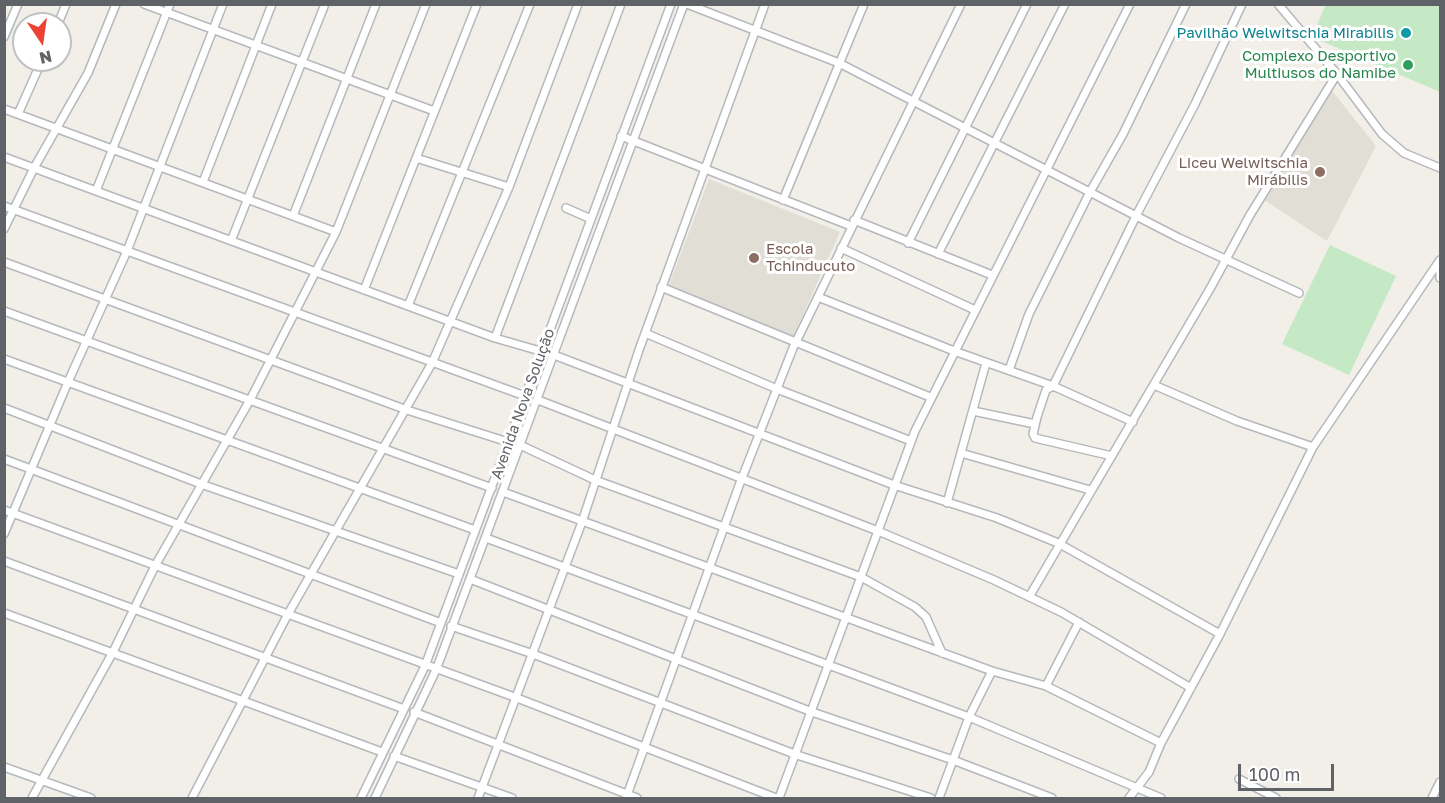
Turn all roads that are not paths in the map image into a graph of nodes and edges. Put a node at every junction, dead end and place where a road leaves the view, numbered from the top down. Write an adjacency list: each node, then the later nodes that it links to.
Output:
1 (18, 4): 28 (street)
2 (116, 4): 41 (street)
3 (144, 4): 25 (street)
4 (170, 4): 25 (street)
5 (223, 4): 26 (street)
6 (272, 4): 29 (street)
7 (325, 4): 30 (street)
8 (376, 4): 34 (street)
9 (426, 4): 35 (street)
10 (477, 4): 38 (street)
11 (530, 4): 52 (street)
12 (578, 4): 55 (street)
13 (621, 4): 93 (street)
14 (671, 4): 42 (street, Avenida Nova Solução)
15 (686, 4): 27 (street); 43 (street, Avenida Nova Solução)
16 (765, 4): 27 (street)
17 (864, 4): 31 (street)
18 (961, 4): 36 (street)
19 (1027, 4): 40 (street)
20 (1065, 4): 44 (street)
21 (1130, 4): 53 (street)
22 (1186, 4): 57 (street)
23 (1242, 4): 64 (street)
24 (1278, 4): 33 (street)
25 (167, 13): 26 (street); 45 (street)
26 (213, 29): 29 (street); 48 (street)
27 (755, 32): 31 (street); 51 (street)
28 (4, 37)
29 (256, 47): 30 (street); 54 (street)
30 (302, 63): 34 (street); 58 (street)
31 (839, 63): 36 (street); 59 (street)
32 (37, 72): 39 (street)
33 (1337, 74): 50 (street); 75 (street)
34 (346, 79): 35 (street); 65 (street)
35 (390, 96): 38 (street); 69 (street)
36 (915, 100): 40 (street); 67 (street)
37 (4, 109): 39 (street)
38 (434, 111): 47 (street)
39 (18, 114): 41 (street)
40 (965, 125): 44 (street); 71 (street)
41 (57, 128): 45 (street); 49 (street)
42 (621, 136): 43 (street); 66 (street, Avenida Nova Solução)
43 (633, 140): 51 (street); 98 (street, Avenida Nova Solução)
44 (994, 142): 53 (street); 74 (street)
45 (112, 149): 48 (street); 56 (street)
46 (4, 157): 49 (street)
47 (416, 158): 52 (street); 83 (street)
48 (159, 166): 54 (street); 61 (street)
49 (34, 168): 56 (street); 63 (street)
50 (1440, 168)
51 (704, 170): 59 (street); 82 (street)
52 (462, 171): 55 (street); 87 (street)
53 (1046, 171): 57 (street); 80 (street)
54 (203, 182): 58 (street)
55 (509, 187): 91 (street)
56 (96, 191): 61 (street)
57 (1090, 192): 64 (street); 103 (street)
58 (248, 199): 65 (street); 70 (street)
59 (783, 200): 67 (street)
60 (4, 206): 63 (street)
61 (143, 208): 70 (street); 73 (street)
62 (566, 208): 66 (street)
63 (15, 210): 68 (street); 73 (street)
64 (1137, 214): 75 (street); 107 (street)
65 (293, 216): 69 (street)
66 (591, 219): 96 (street, Avenida Nova Solução)
67 (853, 223): 71 (street); 72 (street)
68 (4, 229)
69 (336, 232): 79 (street)
70 (231, 241): 79 (street)
71 (908, 243): 74 (street)
72 (841, 248): 85 (street); 88 (street)
73 (127, 251): 86 (street); 90 (street)
74 (938, 254): 80 (street)
75 (1224, 260): 84 (street); 106 (street)
76 (1440, 260): 125 (street)
77 (4, 261): 86 (street)
78 (1440, 268): 81 (street)
79 (314, 271): 83 (street); 90 (street)
80 (992, 275): 88 (street)
81 (1440, 278)
82 (661, 287): 92 (street); 95 (street)
83 (364, 290): 87 (street)
84 (1299, 293)
85 (818, 297): 95 (street); 97 (street)
86 (107, 299): 94 (street); 100 (street)
87 (408, 306): 91 (street)
88 (975, 310): 97 (street)
89 (4, 311): 94 (street)
90 (293, 312): 100 (street); 101 (street)
91 (450, 321): 93 (street); 101 (street)
92 (645, 333): 105 (street); 108 (street)
93 (495, 338): 96 (street)
94 (87, 341): 104 (street); 111 (street)
95 (795, 344): 108 (street); 110 (street)
96 (542, 351): 98 (street); 109 (street, Avenida Nova Solução)
97 (954, 351): 102 (street); 110 (street)
98 (554, 355): 105 (street); 112 (street, Avenida Nova Solução)
99 (4, 359): 104 (street)
100 (270, 359): 111 (street); 114 (street)
101 (432, 363): 109 (street); 114 (street)
102 (987, 363): 103 (street); 115 (street)
103 (1009, 370): 107 (street)
104 (68, 382): 117 (street); 121 (street)
105 (629, 384): 119 (street); 120 (street)
106 (1154, 385): 116 (street); 125 (street)
107 (1053, 387): 116 (street); 118 (street)
108 (777, 389): 120 (street); 122 (street)
109 (525, 396): 123 (street, Avenida Nova Solução)
110 (930, 398): 122 (street)
111 (250, 400): 121 (street); 126 (street)
112 (538, 400): 119 (street); 124 (street, Avenida Nova Solução)
113 (4, 408): 117 (street)
114 (407, 410): 123 (street); 126 (street)
115 (973, 411): 118 (street); 127 (street)
116 (1133, 422): 128 (street)
117 (50, 424): 130 (street); 133 (street)
118 (1035, 424): 128 (street)
119 (614, 429): 131 (street); 132 (street)
120 (760, 432): 131 (street); 134 (street)
121 (226, 440): 133 (street); 135 (street)
122 (911, 441): 134 (street)
123 (508, 442): 136 (street, Avenida Nova Solução)
124 (520, 445): 132 (street); 138 (street, Avenida Nova Solução)
125 (1313, 447): 169 (street)
126 (383, 449): 135 (street); 136 (street)
127 (961, 453): 137 (street); 139 (street)
128 (1112, 456): 137 (street)
129 (4, 459): 130 (street)
130 (31, 468): 141 (street); 143 (street)
131 (742, 478): 144 (street); 147 (street)
132 (596, 480): 142 (street); 144 (street)
133 (201, 484): 143 (street); 146 (street)
134 (894, 485): 139 (street); 147 (street)
135 (360, 488): 145 (street); 146 (street)
136 (492, 488): 145 (street, Avenida Nova Solução)
137 (1090, 490): 150 (street)
138 (503, 492): 142 (street); 149 (street, Avenida Nova Solução)
139 (947, 503): 150 (street)
140 (4, 510): 141 (street)
141 (13, 513): 148 (street); 153 (street)
142 (582, 522): 152 (street); 154 (street)
143 (178, 526): 153 (street); 156 (street)
144 (725, 527): 154 (street); 157 (street)
145 (475, 530): 155 (street, Avenida Nova Solução)
146 (336, 531): 155 (street); 156 (street)
147 (878, 531): 157 (street); 159 (street)
148 (4, 534)
149 (486, 538): 152 (street); 158 (street, Avenida Nova Solução)
150 (1058, 543): 159 (street); 169 (street)
151 (4, 561): 160 (street)
152 (564, 566): 161 (street); 163 (street)
153 (155, 567): 160 (street); 164 (street)
154 (711, 568): 163 (street); 165 (street)
155 (459, 574): 167 (street, Avenida Nova Solução)
156 (313, 575): 164 (street); 167 (street)
157 (861, 578): 165 (street); 171 (street)
158 (470, 579): 161 (street); 168 (street, Avenida Nova Solução)
159 (1029, 597): 166 (street)
160 (135, 608): 170 (street); 173 (street)
161 (549, 609): 172 (street); 174 (street)
162 (4, 612): 170 (street)
163 (694, 613): 174 (street); 175 (street)
164 (288, 614): 173 (street); 176 (street)
165 (846, 618): 171 (street); 175 (street)
166 (1078, 622): 179 (street); 180 (street)
167 (441, 623): 176 (street, Avenida Nova Solução)
168 (451, 626): 172 (street); 177 (street, Avenida Nova Solução)
169 (1220, 634): 180 (street)
170 (113, 652): 182 (street); 197 (street)
171 (942, 653): 178 (street)
172 (533, 654): 181 (street); 183 (street)
173 (267, 657): 182 (street); 184 (street)
174 (677, 658): 183 (street); 186 (street)
175 (829, 665): 186 (street); 187 (street)
176 (425, 666): 177 (street); 184 (street, Avenida Nova Solução)
177 (436, 670): 181 (street); 185 (street, Avenida Nova Solução)
178 (992, 671): 179 (street); 187 (street)
179 (1046, 687): 188 (street)
180 (1191, 688): 188 (street)
181 (517, 698): 189 (street); 190 (street)
182 (243, 700): 191 (street); 204 (street)
183 (662, 703): 190 (street); 192 (street)
184 (404, 709): 191 (street, Avenida Nova Solução)
185 (414, 712): 189 (street); 193 (street, Avenida Nova Solução)
186 (812, 712): 192 (street); 194 (street)
187 (969, 717): 194 (street); 200 (street)
188 (1161, 743): 200 (street)
189 (499, 745): 199 (street); 201 (street)
190 (645, 747): 201 (street); 210 (street)
191 (382, 753): 205 (street, Avenida Nova Solução)
192 (797, 754): 210 (street); 211 (street)
193 (394, 756): 199 (street); 206 (street, Avenida Nova Solução)
194 (953, 760): 212 (street); 213 (street)
195 (4, 767): 197 (street)
196 (1239, 779): 216 (street)
197 (42, 780): 202 (street); 203 (street)
198 (1440, 782): 217 (street)
199 (483, 787): 207 (street); 208 (street)
200 (1135, 788): 214 (street); 215 (street)
201 (627, 797): 209 (street)
202 (32, 798)
203 (91, 798)
204 (192, 798)
205 (361, 798)
206 (375, 798)
207 (478, 798)
208 (512, 798)
209 (637, 798)
210 (778, 798)
211 (931, 798)
212 (939, 798)
213 (1052, 798)
214 (1129, 798)
215 (1161, 798)
216 (1276, 798)
217 (1432, 798)

